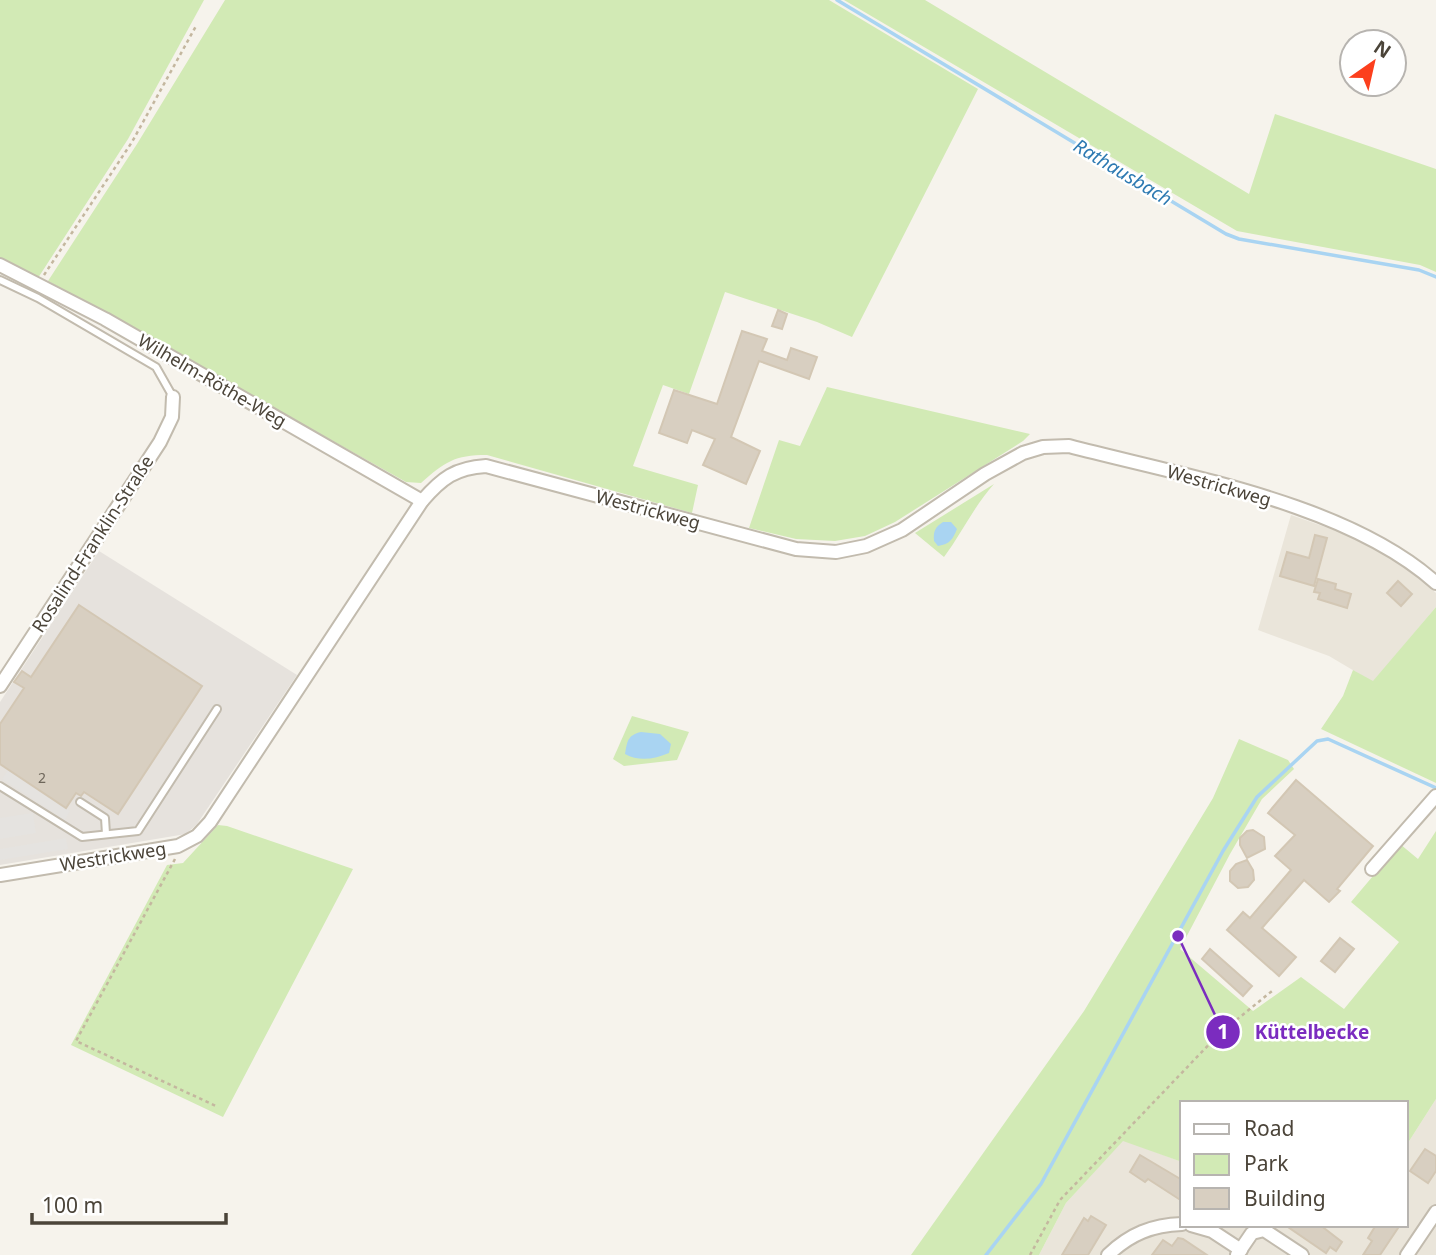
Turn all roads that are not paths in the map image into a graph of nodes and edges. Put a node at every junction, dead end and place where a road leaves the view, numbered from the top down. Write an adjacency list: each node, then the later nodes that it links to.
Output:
1 (0, 265): 4 (street, Wilhelm-Röthe-Weg)
2 (0, 280): 3 (lane)
3 (173, 397): 6 (street, Rosalind-Franklin-Straße)
4 (422, 501): 5 (street, Westrickweg); 13 (street, Westrickweg)
5 (1436, 583)
6 (2, 679)
7 (216, 709): 11 (lane)
8 (0, 786): 11 (lane)
9 (1436, 796): 12 (street)
10 (80, 802): 11 (lane)
11 (106, 834)
12 (1372, 869)
13 (0, 875)
14 (1436, 1212): 20 (street)
15 (1180, 1224): 18 (street)
16 (1198, 1227): 17 (street)
17 (1239, 1252): 19 (street)
18 (1108, 1255)
19 (1302, 1255)
20 (1407, 1255)

